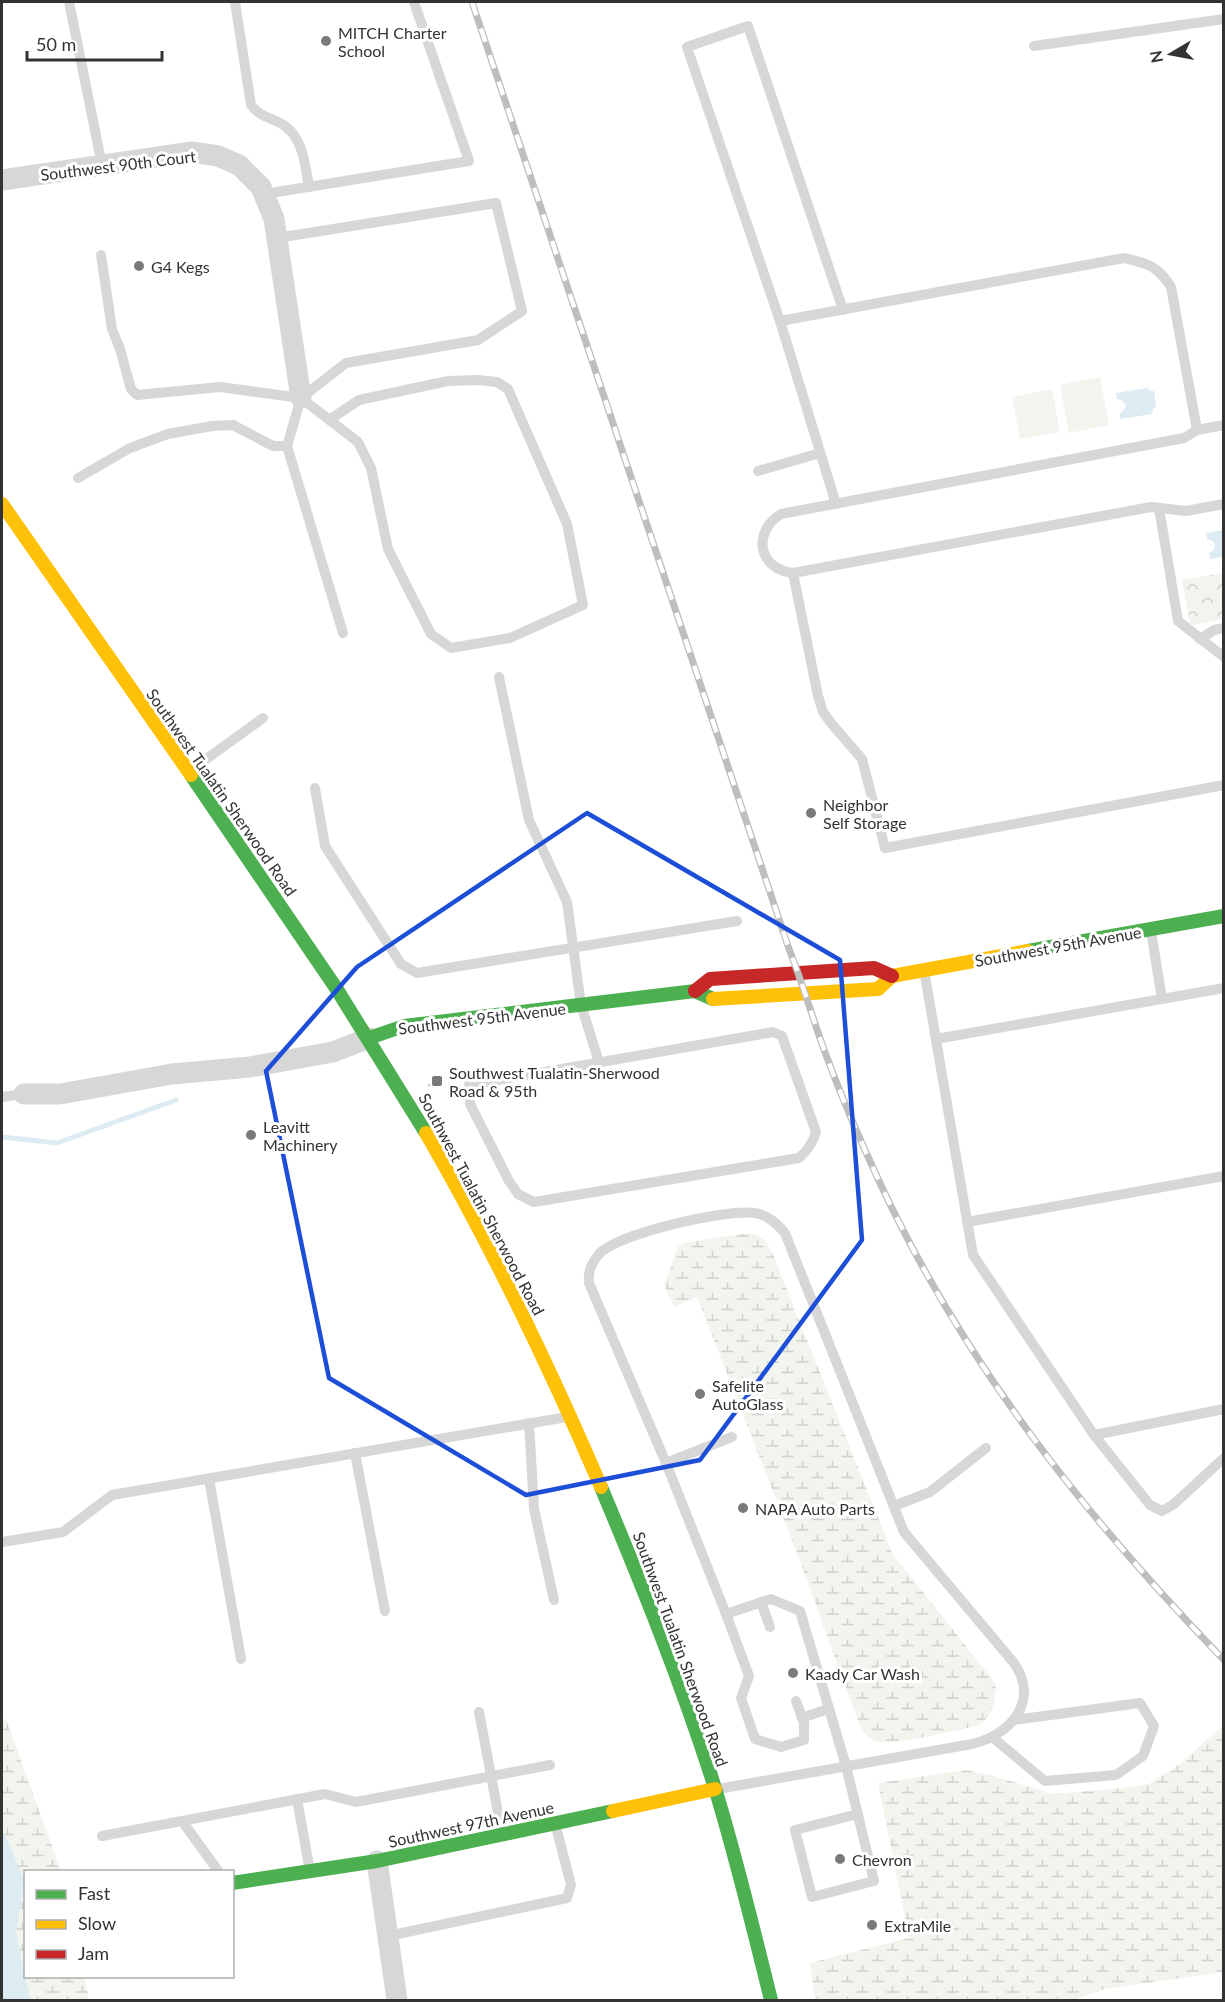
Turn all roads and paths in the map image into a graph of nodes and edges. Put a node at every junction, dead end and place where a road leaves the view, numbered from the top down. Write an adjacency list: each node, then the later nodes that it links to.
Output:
1 (69, 2): 6 (lane)
2 (235, 2): 8 (lane)
3 (414, 2): 8 (lane)
4 (1224, 19): 5 (lane)
5 (1034, 46)
6 (102, 165): 7 (street, Southwest 90th Court); 9 (street, Southwest 90th Court)
7 (2, 180)
8 (309, 187): 9 (lane)
9 (264, 194): 10 (street, Southwest 90th Court)
10 (277, 238): 14 (street, Southwest 90th Court); 14 (lane)
11 (101, 255): 14 (lane)
12 (843, 310): 13 (lane); 13 (lane); 17 (lane)
13 (780, 321): 19 (lane)
14 (301, 398): 15 (lane); 18 (lane)
15 (329, 420): 15 (lane)
16 (1224, 425): 17 (lane)
17 (1197, 430): 23 (lane)
18 (287, 446): 21 (lane); 28 (lane)
19 (820, 453): 20 (lane); 23 (lane)
20 (758, 471)
21 (78, 478)
22 (2, 504): 33 (main road, Southwest Tualatin Sherwood Road)
23 (836, 504): 26 (lane)
24 (1224, 504): 25 (lane)
25 (1159, 508): 26 (lane); 29 (lane)
26 (793, 573): 34 (lane)
27 (1224, 628): 29 (lane)
28 (343, 633)
29 (1200, 639): 30 (lane)
30 (1224, 657)
31 (499, 677): 39 (lane)
32 (263, 718): 33 (lane)
33 (188, 772): 46 (main road, Southwest Tualatin Sherwood Road)
34 (1224, 785)
35 (315, 789): 39 (lane)
36 (1224, 916): 38 (main road, Southwest 95th Avenue)
37 (737, 921): 39 (lane)
38 (1151, 929): 40 (main road, Southwest 95th Avenue); 44 (lane)
39 (573, 947): 45 (lane)
40 (924, 970): 41 (main road, Southwest 95th Avenue); 47 (lane)
41 (892, 976): 43 (main road, Southwest 95th Avenue); 43 (main road, Southwest 95th Avenue)
42 (1224, 988): 44 (lane)
43 (695, 991): 45 (main road, Southwest 95th Avenue)
44 (1162, 999): 47 (lane)
45 (581, 1005): 46 (main road, Southwest 95th Avenue); 48 (lane)
46 (369, 1038): 49 (street, Southwest 95th Avenue); 54 (main road, Southwest Tualatin Sherwood Road)
47 (936, 1039): 52 (lane)
48 (599, 1062): 48 (lane)
49 (24, 1094): 50 (lane)
50 (2, 1097)
51 (1224, 1176): 52 (lane)
52 (967, 1222): 56 (lane)
53 (1224, 1409): 56 (lane)
54 (570, 1416): 55 (lane); 80 (main road, Southwest Tualatin Sherwood Road)
55 (529, 1423): 59 (lane); 65 (lane)
56 (1094, 1435): 60 (lane)
57 (732, 1437): 61 (lane)
58 (986, 1448): 63 (lane)
59 (355, 1453): 62 (lane); 67 (lane)
60 (1224, 1458)
61 (666, 1463): 63 (lane); 68 (lane)
62 (209, 1479): 64 (lane); 70 (lane)
63 (894, 1506): 75 (lane)
64 (2, 1542)
65 (554, 1600)
66 (761, 1602): 68 (lane); 69 (lane); 72 (lane)
67 (385, 1611)
68 (726, 1614): 74 (lane)
69 (770, 1627)
70 (241, 1659)
71 (796, 1701): 74 (lane)
72 (828, 1709): 74 (lane); 78 (lane)
73 (479, 1712): 79 (lane)
74 (802, 1718)
75 (1014, 1720): 76 (lane); 76 (lane)
76 (992, 1737): 78 (lane)
77 (550, 1765): 79 (lane)
78 (846, 1766): 80 (lane); 82 (lane)
79 (491, 1776): 81 (lane); 85 (lane)
80 (715, 1789): 84 (main road, Southwest 97th Avenue); 93 (main road, Southwest Tualatin Sherwood Road)
81 (297, 1800): 83 (lane); 89 (lane)
82 (858, 1814): 82 (lane)
83 (182, 1821): 86 (lane); 88 (lane)
84 (555, 1823): 85 (main road, Southwest 97th Avenue); 91 (lane)
85 (502, 1834): 87 (main road, Southwest 97th Avenue)
86 (102, 1836)
87 (377, 1861): 89 (main road, Southwest 97th Avenue); 91 (street)
88 (218, 1870)
89 (310, 1871): 90 (main road, Southwest 97th Avenue)
90 (234, 1883)
91 (388, 1936): 92 (street)
92 (397, 2001)
93 (771, 2001)

